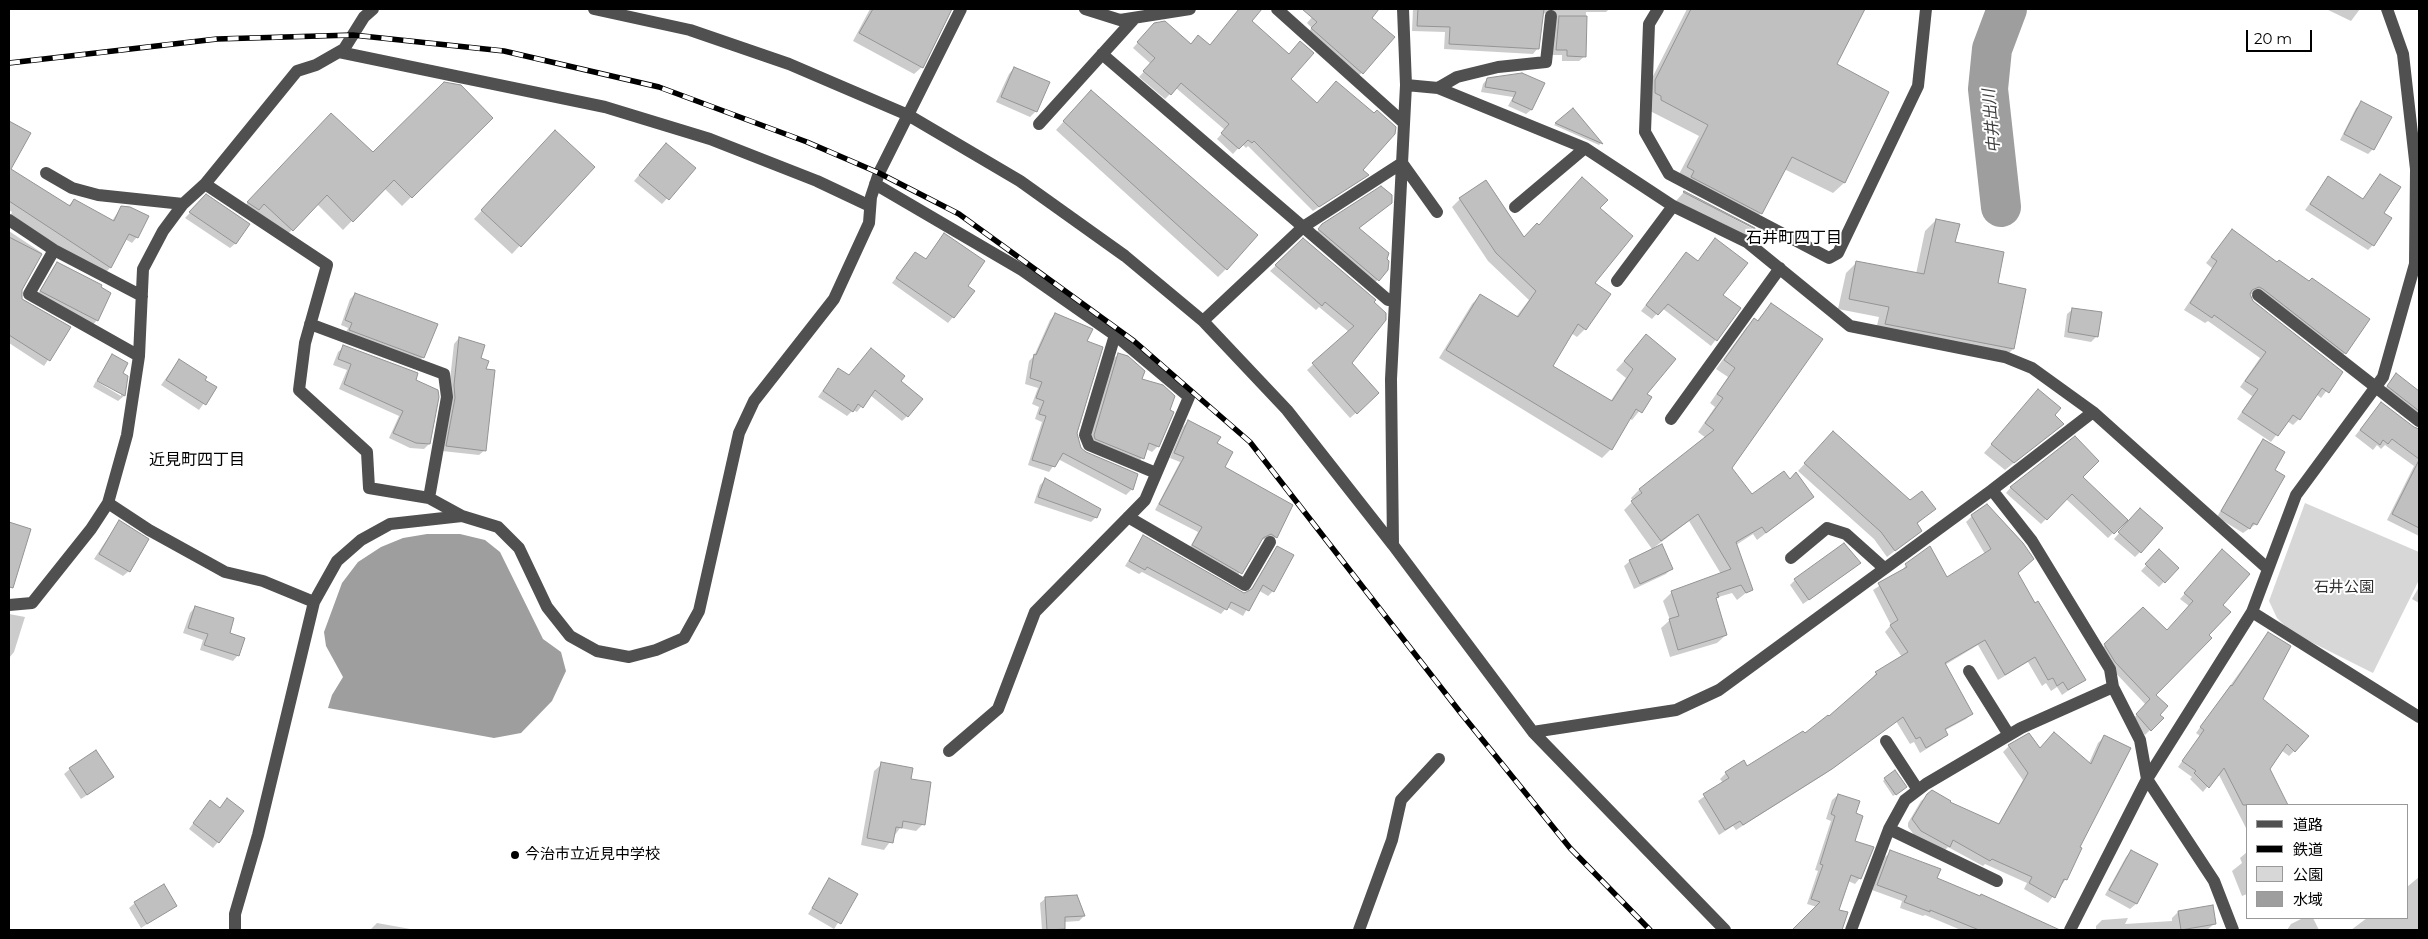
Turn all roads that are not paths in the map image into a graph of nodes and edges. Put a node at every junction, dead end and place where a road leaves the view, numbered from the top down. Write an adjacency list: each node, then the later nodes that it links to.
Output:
1 (373, 9): 13 (street)
2 (594, 9): 17 (street)
3 (961, 9): 17 (street)
4 (1085, 9): 12 (street)
5 (1190, 9): 12 (street)
6 (1277, 9): 18 (street)
7 (1403, 9): 15 (street)
8 (1658, 9): 9 (street)
9 (1926, 9)
10 (2387, 9): 22 (street)
11 (1551, 16): 16 (street)
12 (1134, 19): 14 (street)
13 (339, 52): 24 (street); 27 (street)
14 (1102, 54): 19 (street); 32 (street)
15 (1406, 85): 16 (street); 18 (street)
16 (1438, 88): 20 (street)
17 (908, 115): 25 (street); 40 (street)
18 (1404, 123): 21 (street)
19 (1039, 124)
20 (1585, 148): 28 (street); 29 (street)
21 (1402, 162): 30 (street); 32 (street); 55 (street)
22 (2418, 168): 34 (street)
23 (46, 173): 26 (street)
24 (205, 184): 26 (street); 41 (street)
25 (876, 184): 27 (street); 42 (street)
26 (183, 204): 38 (street)
27 (870, 206): 52 (street)
28 (1673, 206): 35 (street); 36 (street)
29 (1515, 207)
30 (1437, 212)
31 (9, 220): 33 (street)
32 (1303, 227): 39 (street); 40 (street)
33 (54, 250): 38 (street); 43 (street)
34 (2417, 265): 44 (street)
35 (1780, 268): 45 (street); 46 (street)
36 (1617, 281)
37 (2258, 295): 44 (street)
38 (142, 296): 43 (street)
39 (1388, 300)
40 (1203, 321): 55 (street)
41 (310, 324): 50 (street); 50 (street)
42 (1115, 335): 48 (street); 48 (street)
43 (140, 356): 51 (street)
44 (2376, 386): 47 (street); 58 (street)
45 (2093, 412): 49 (street); 58 (street)
46 (1671, 419)
47 (2419, 421)
48 (1156, 472): 53 (street)
49 (1992, 490): 57 (street); 63 (street)
50 (429, 498): 52 (street)
51 (108, 503): 59 (street); 60 (street)
52 (462, 516): 59 (street)
53 (1128, 517): 54 (street); 68 (street)
54 (1270, 542)
55 (1393, 545): 65 (street)
56 (1790, 558): 57 (street)
57 (1884, 568): 65 (street)
58 (2267, 568): 61 (street)
59 (314, 602): 74 (street)
60 (9, 605)
61 (2252, 612): 64 (street); 70 (street)
62 (1970, 671): 66 (street)
63 (2113, 687): 66 (street); 70 (street)
64 (2419, 717)
65 (1533, 732): 76 (street)
66 (2009, 735): 71 (street)
67 (1886, 740): 71 (street)
68 (949, 751)
69 (1439, 759): 75 (street)
70 (2147, 779): 78 (street); 79 (street)
71 (1918, 790): 72 (street)
72 (1889, 829): 73 (street); 77 (street)
73 (1996, 881)
74 (235, 930)
75 (1359, 930)
76 (1725, 930)
77 (1852, 930)
78 (2070, 930)
79 (2233, 930)

